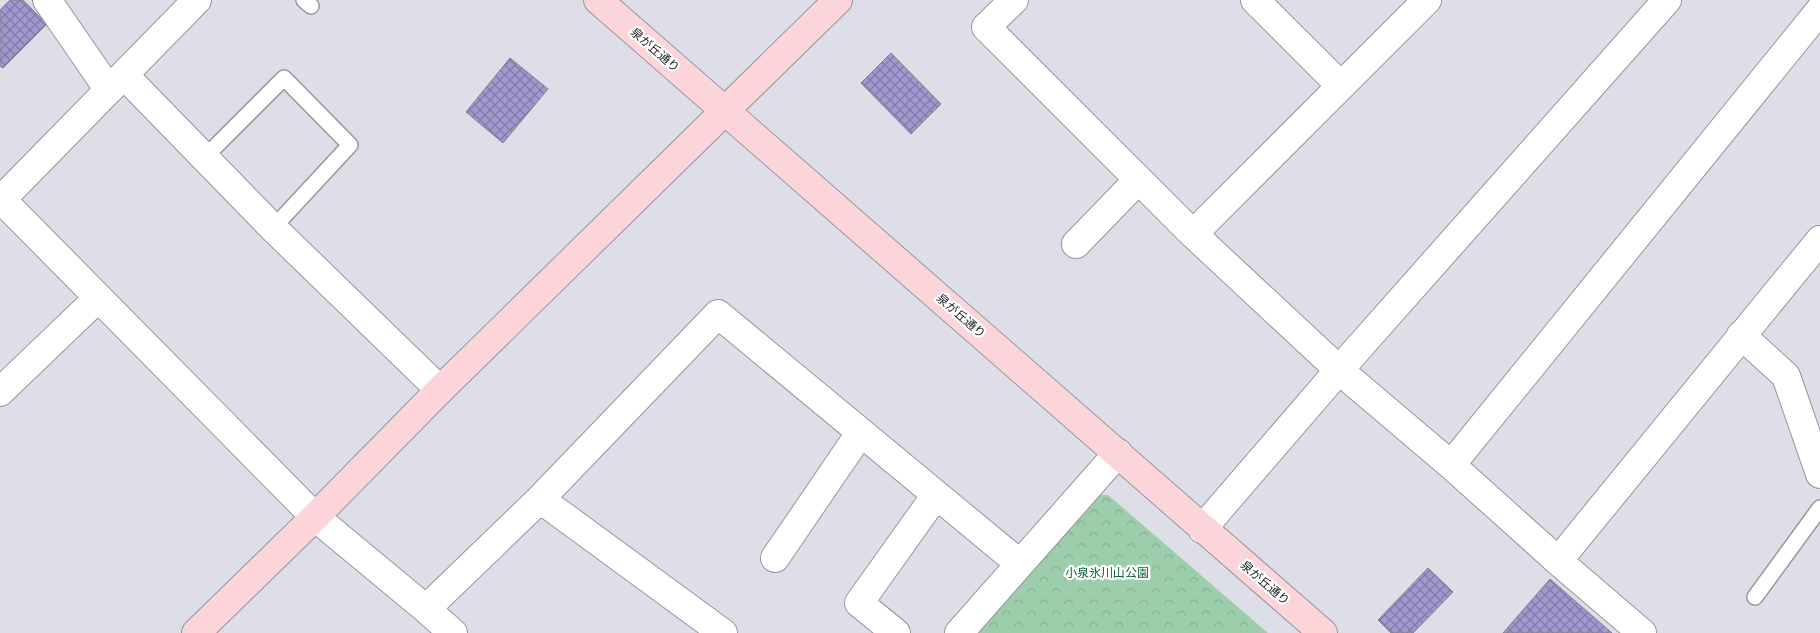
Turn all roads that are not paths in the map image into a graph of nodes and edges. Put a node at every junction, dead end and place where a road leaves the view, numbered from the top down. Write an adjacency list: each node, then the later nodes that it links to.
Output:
1 (46, 0): 10 (street)
2 (197, 0): 10 (street)
3 (598, 0): 12 (street, 泉が丘通り)
4 (838, 0): 12 (street)
5 (1014, 0): 14 (street)
6 (1255, 0): 11 (street)
7 (1427, 0): 11 (street)
8 (1667, 0): 22 (street)
9 (1820, 10): 27 (street)
10 (117, 83): 13 (street); 15 (street)
11 (1341, 86): 17 (street)
12 (725, 111): 23 (street); 26 (street, 泉が丘通り)
13 (204, 158): 16 (street); 16 (lane)
14 (1138, 180): 17 (street); 19 (street)
15 (1, 200): 20 (street)
16 (273, 228): 23 (street)
17 (1193, 234): 22 (street)
18 (1820, 240): 21 (street)
19 (1076, 244)
20 (98, 298): 24 (street); 32 (street)
21 (1741, 335): 28 (street); 35 (street)
22 (1338, 370): 27 (street); 33 (street)
23 (440, 390): 32 (street)
24 (0, 392)
25 (861, 432): 29 (street); 30 (street); 34 (street)
26 (1118, 453): 33 (street, 泉が丘通り); 36 (street)
27 (1451, 466): 35 (street)
28 (1820, 474)
29 (936, 495): 36 (street); 42 (street)
30 (540, 499): 38 (street); 41 (street)
31 (1820, 508): 37 (lane)
32 (315, 517): 38 (street); 39 (street)
33 (1202, 529): 44 (street, 泉が丘通り)
34 (776, 558)
35 (1558, 561): 45 (street)
36 (1020, 564): 43 (street)
37 (1756, 597)
38 (426, 609): 40 (street)
39 (196, 633)
40 (453, 633)
41 (724, 633)
42 (896, 633)
43 (959, 633)
44 (1323, 633)
45 (1642, 633)

